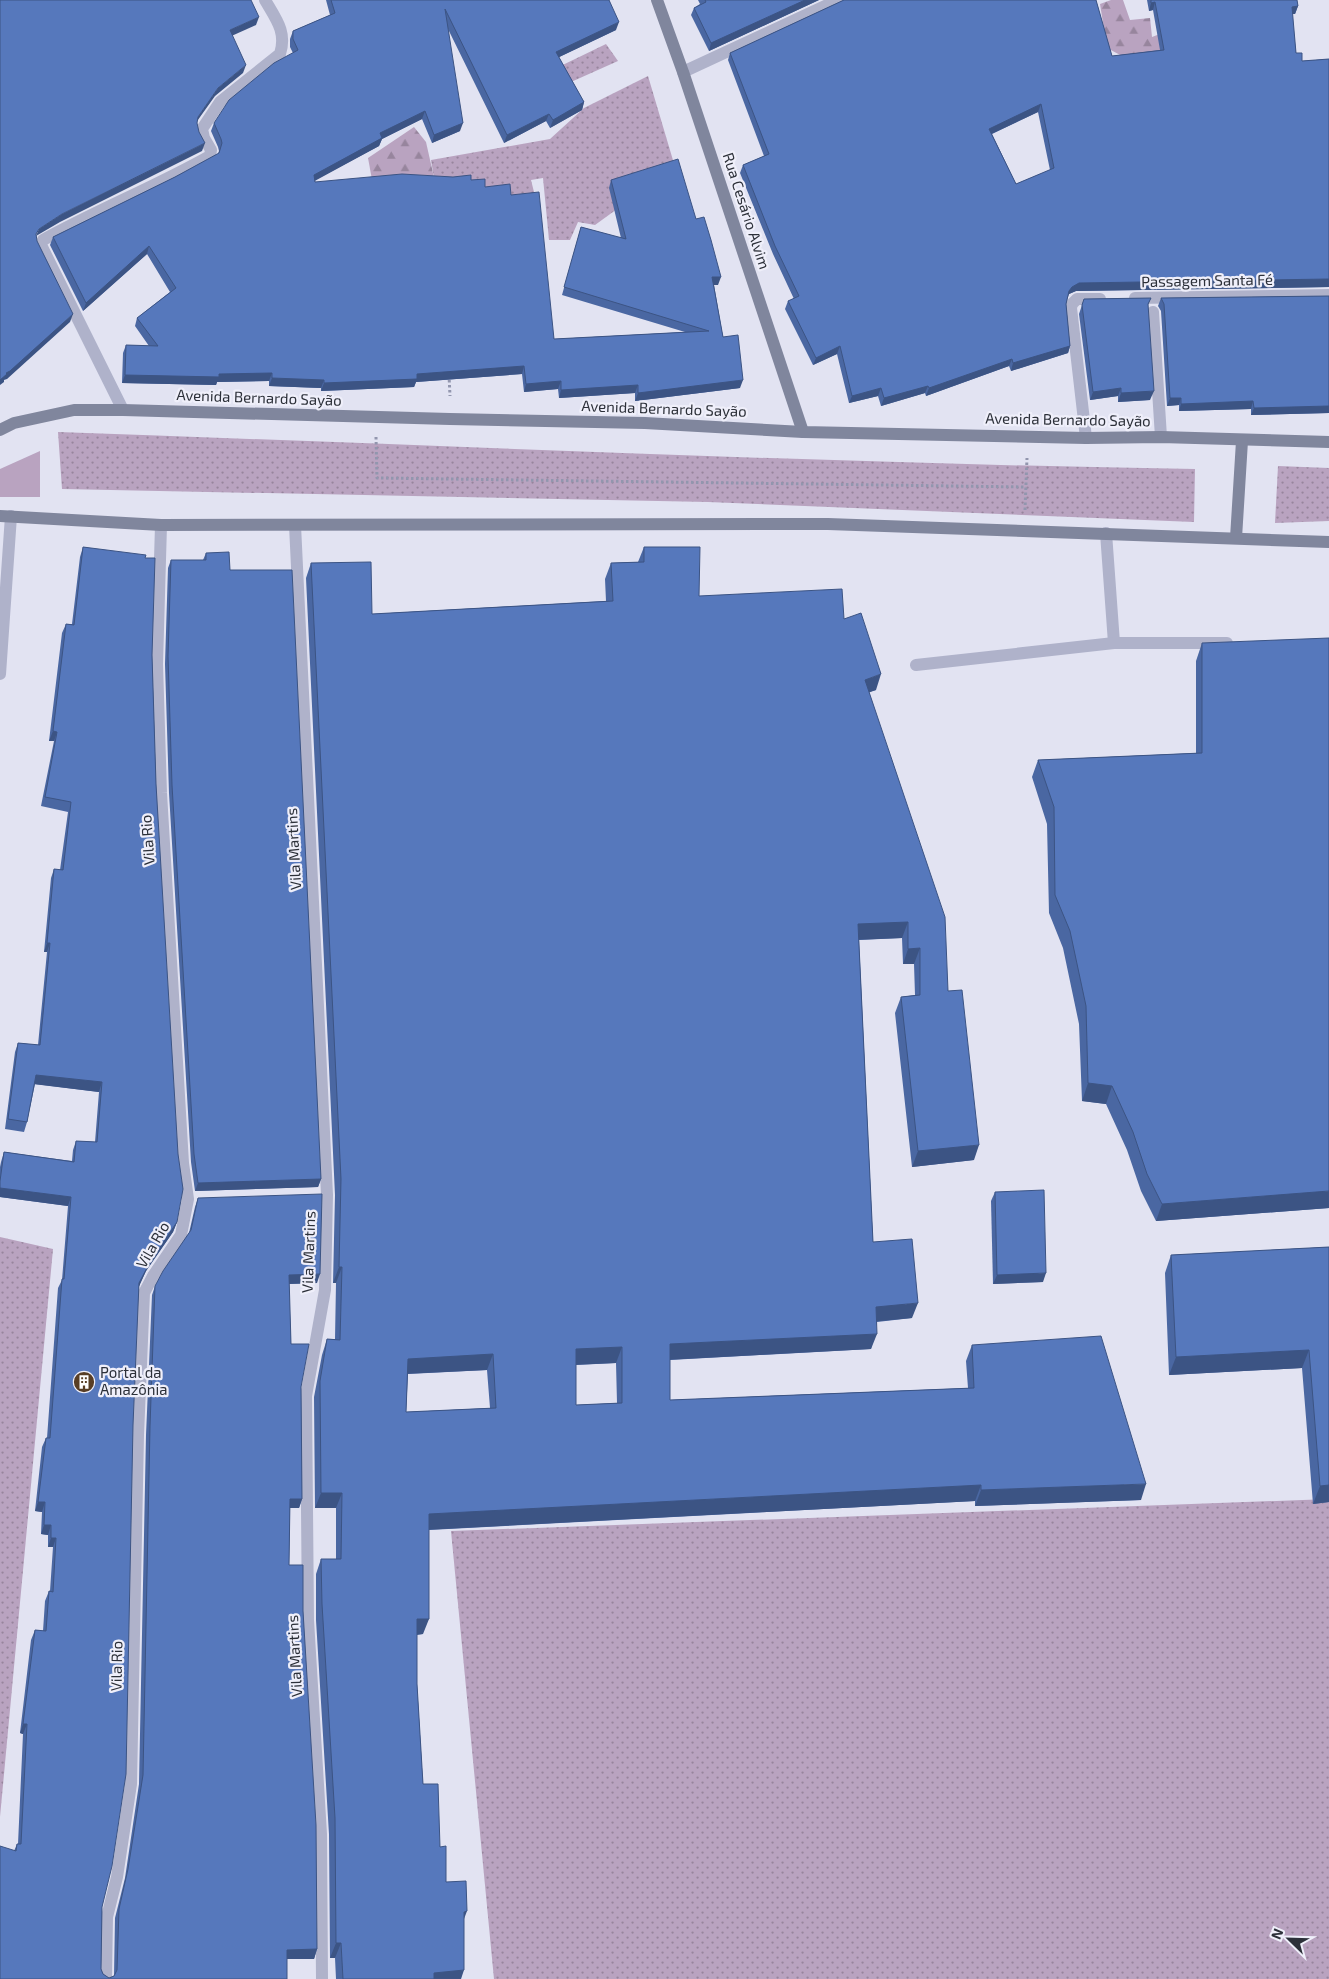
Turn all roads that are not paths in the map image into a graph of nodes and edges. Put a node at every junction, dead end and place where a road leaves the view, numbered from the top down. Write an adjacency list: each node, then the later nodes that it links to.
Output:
1 (265, 0): 7 (street)
2 (657, 0): 4 (street, Rua Cesário Alvim)
3 (838, 0): 4 (street)
4 (683, 72): 9 (street, Rua Cesário Alvim)
5 (1329, 295): 11 (street, Passagem Santa Fé)
6 (1153, 312): 10 (street)
7 (123, 410): 8 (street, Avenida Bernardo Sayão); 9 (street, Avenida Bernardo Sayão)
8 (0, 430)
9 (803, 432): 11 (street, Avenida Bernardo Sayão)
10 (1161, 437): 11 (street, Avenida Bernardo Sayão); 12 (street, Avenida Bernardo Sayão)
11 (1086, 438)
12 (1242, 441): 13 (street, Avenida Bernardo Sayão); 18 (street)
13 (1329, 442)
14 (6, 516): 16 (street); 23 (street)
15 (295, 524): 16 (street); 17 (street); 25 (street, Vila Martins)
16 (161, 525): 24 (street, Vila Rio)
17 (1106, 534): 18 (street); 20 (street)
18 (1236, 538): 19 (street)
19 (1329, 542)
20 (1114, 643): 21 (street); 22 (street)
21 (1241, 643)
22 (916, 665)
23 (0, 674)
24 (106, 1979)
25 (322, 1979)

